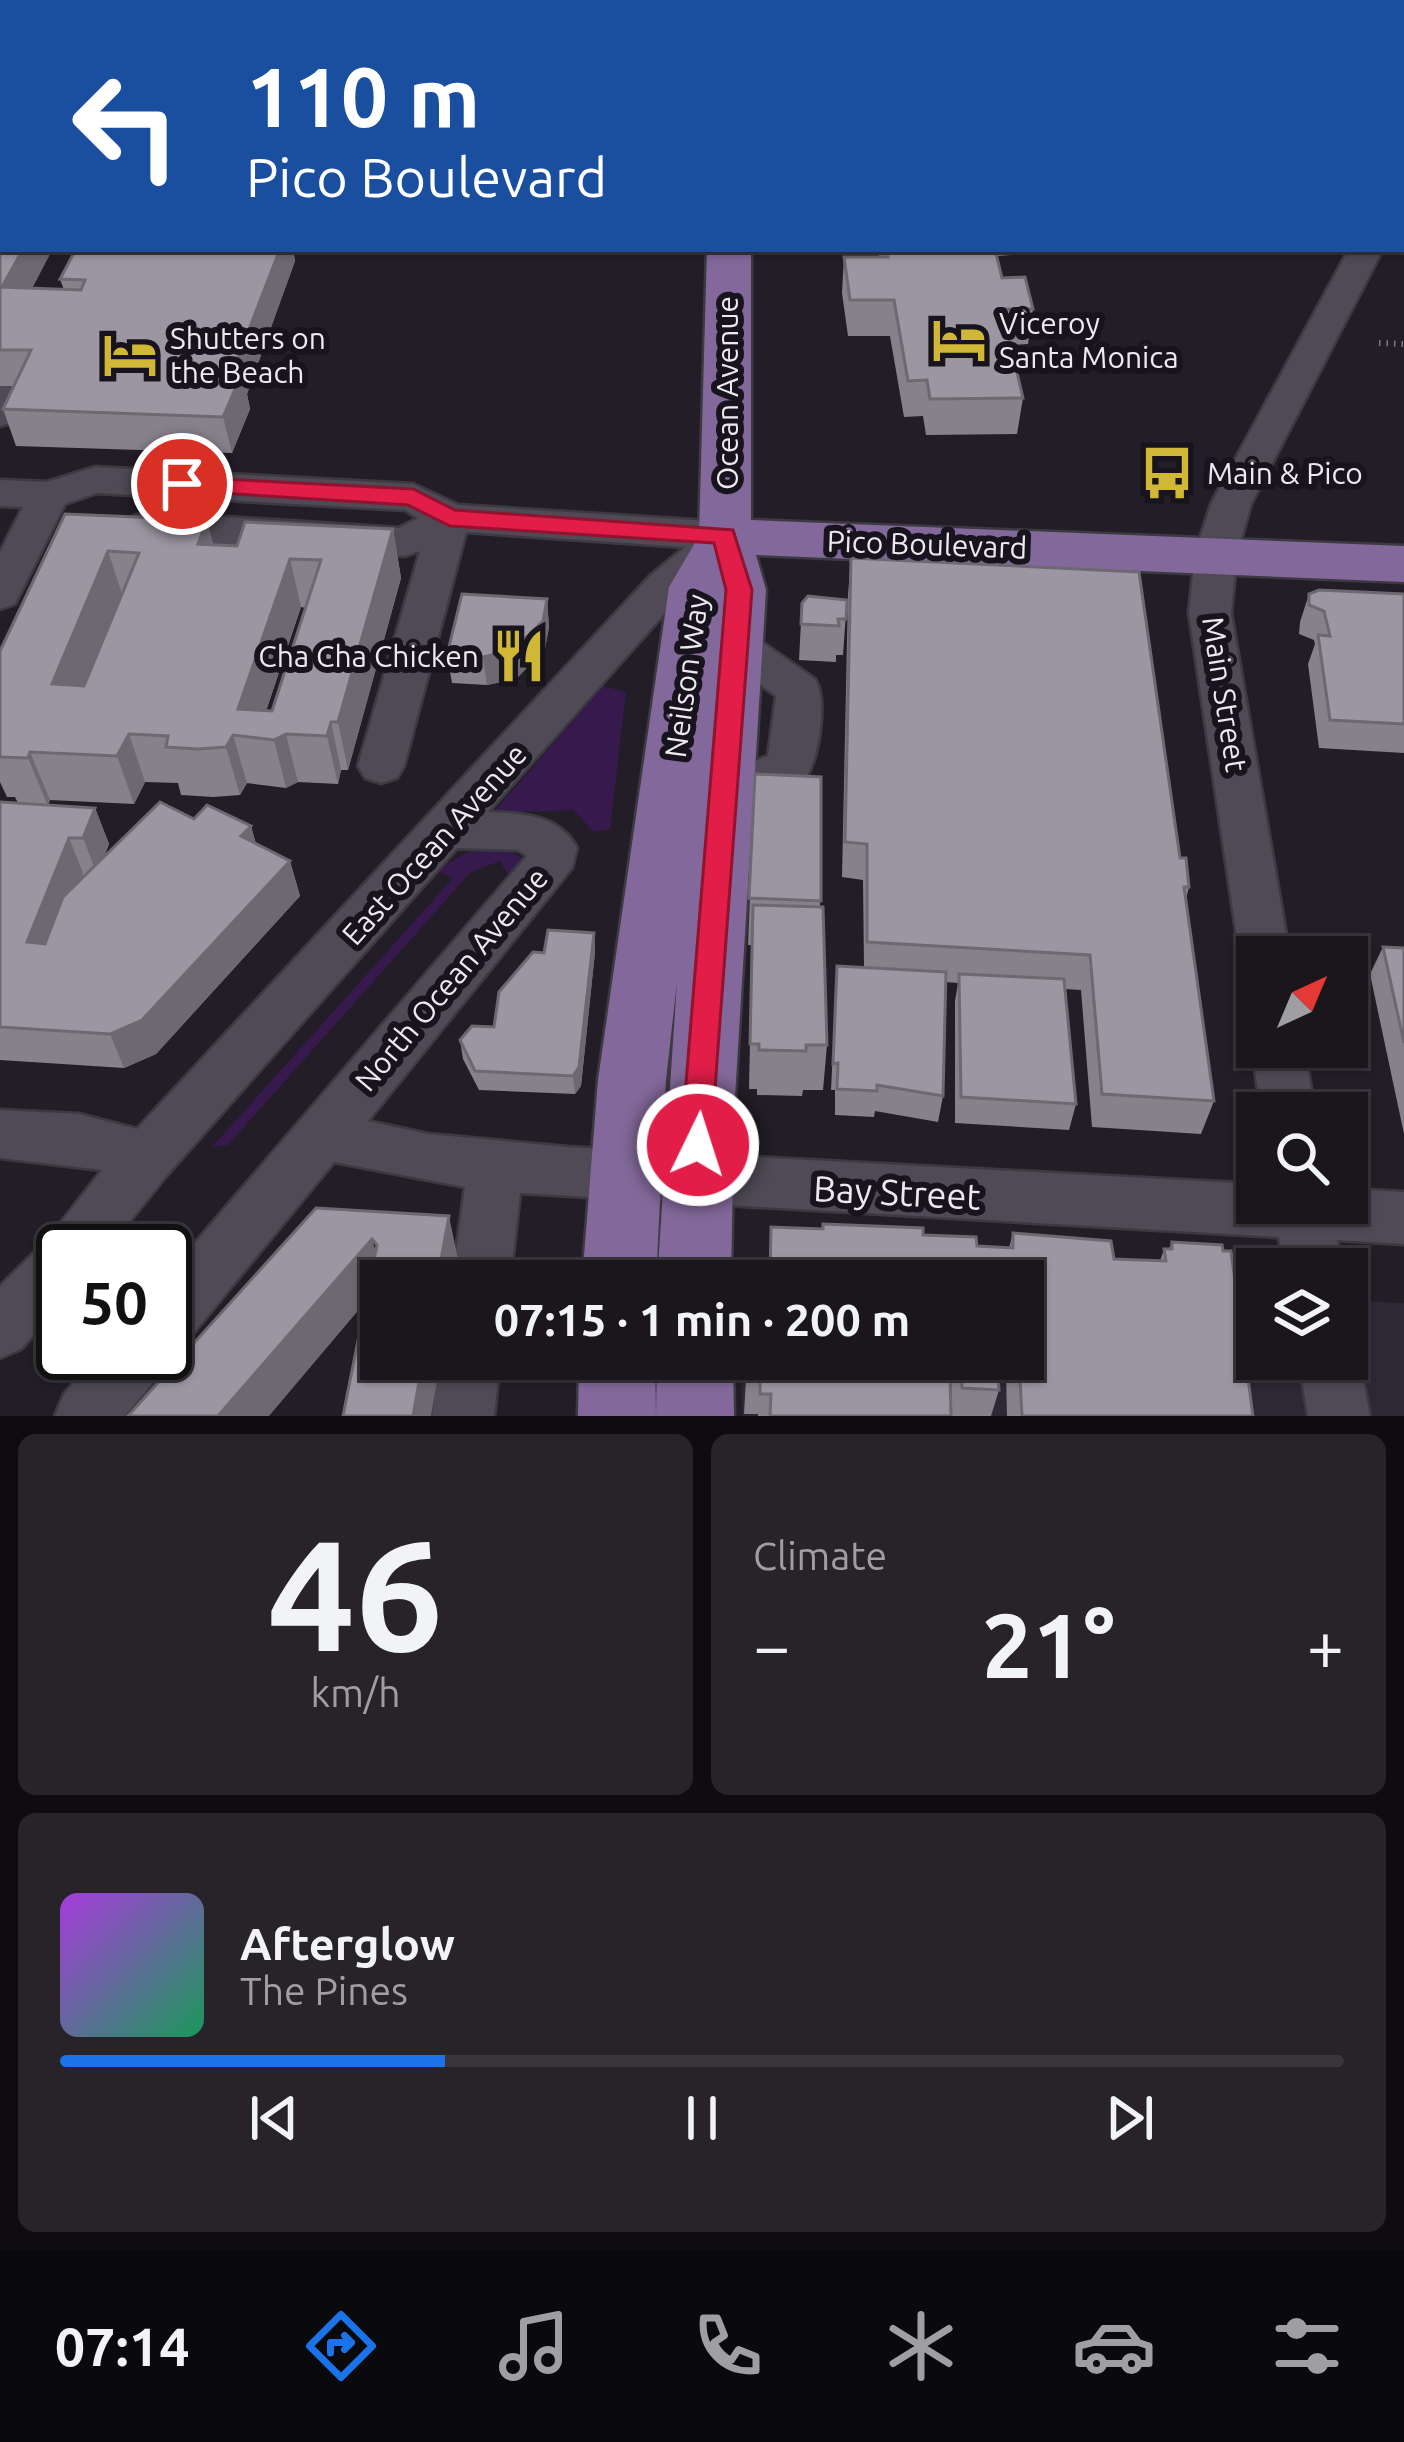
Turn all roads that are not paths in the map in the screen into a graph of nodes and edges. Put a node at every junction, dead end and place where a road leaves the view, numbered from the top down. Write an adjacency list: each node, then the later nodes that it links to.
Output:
1 (728, 252): 8 (main road, Ocean Avenue)
2 (1364, 252): 9 (street, Main Street)
3 (269, 489): 5 (street, Pico Boulevard); 6 (street, Pico Boulevard); 7 (street)
4 (0, 493): 5 (street, Pico Boulevard)
5 (49, 495): 7 (street, Pico Boulevard); 11 (street)
6 (450, 518): 7 (street, Pico Boulevard); 8 (street, Pico Boulevard); 12 (street)
7 (253, 533)
8 (724, 536): 9 (main road, Pico Boulevard); 13 (street, East Ocean Avenue); 19 (main road, Neilson Way); 20 (main road, Neilson Way)
9 (1216, 554): 10 (main road, Pico Boulevard); 14 (street, Main Street)
10 (1404, 565)
11 (0, 594)
12 (381, 766)
13 (449, 829): 16 (street, North Ocean Avenue); 17 (street, East Ocean Avenue)
14 (1262, 936)
15 (0, 1134): 17 (street)
16 (321, 1135): 18 (street, Bay Street); 28 (street)
17 (147, 1157): 22 (street)
18 (496, 1164): 19 (street, Bay Street); 24 (street)
19 (625, 1174): 20 (street, Bay Street); 25 (main road, Neilson Way)
20 (696, 1178): 23 (street, Bay Street); 26 (main road, Neilson Way)
21 (1404, 1218): 23 (street, Bay Street)
22 (93, 1224)
23 (1307, 1229)
24 (484, 1260)
25 (620, 1260)
26 (694, 1260)
27 (36, 1290): 29 (street)
28 (192, 1290)
29 (0, 1329)
30 (116, 1380): 35 (street)
31 (467, 1380): 36 (street)
32 (617, 1380): 37 (main road)
33 (695, 1380): 38 (main road)
34 (1333, 1380): 39 (street)
35 (86, 1416)
36 (463, 1416)
37 (616, 1416)
38 (695, 1416)
39 (1339, 1416)

